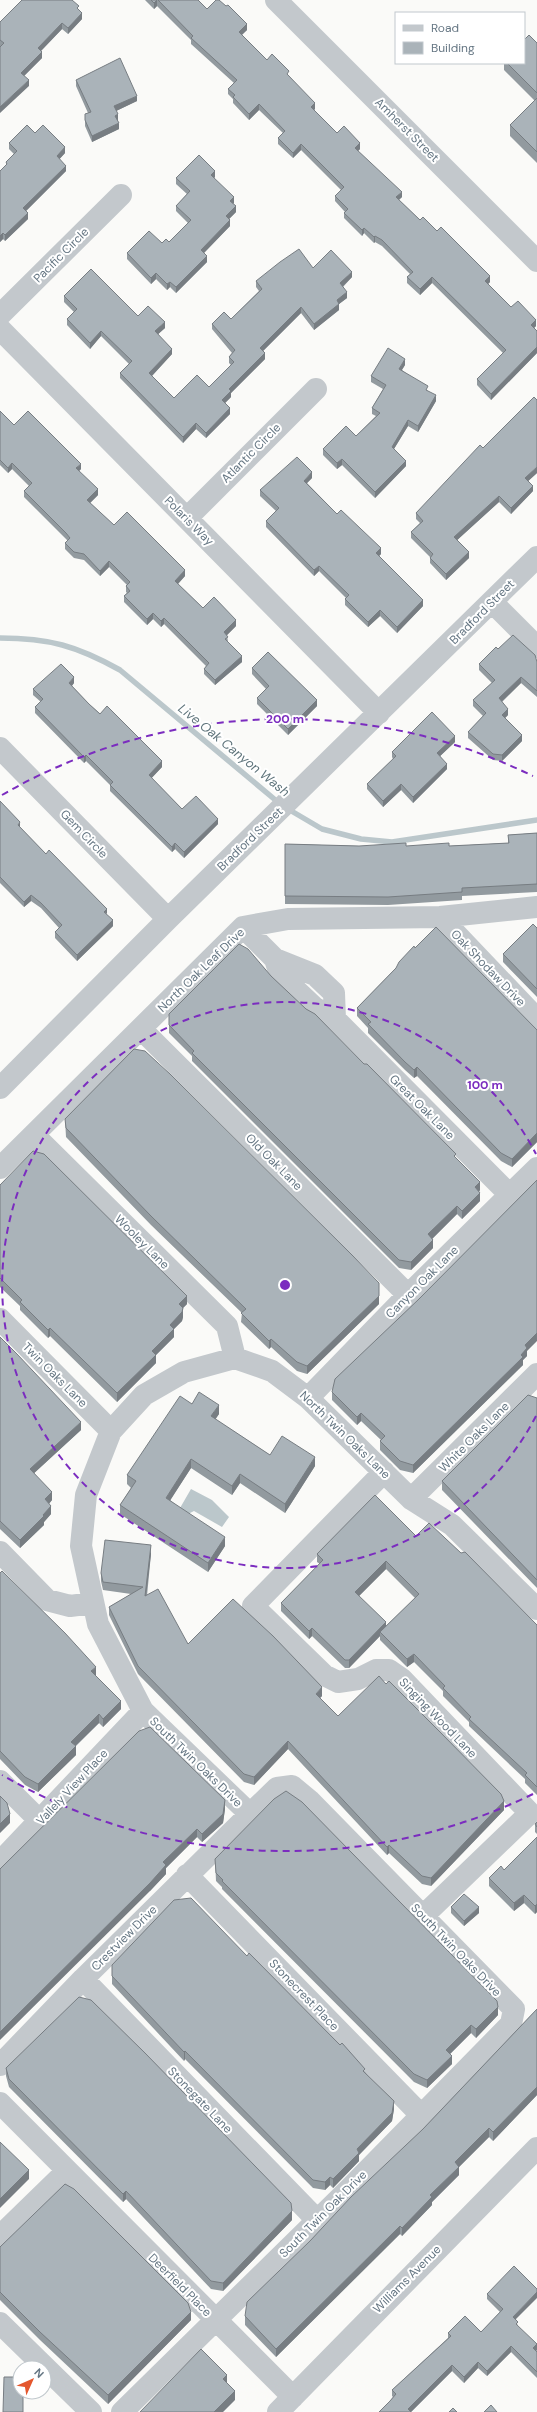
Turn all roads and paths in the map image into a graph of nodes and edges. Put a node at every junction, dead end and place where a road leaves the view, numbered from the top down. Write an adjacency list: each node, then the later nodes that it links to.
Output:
1 (276, 0): 3 (street, Amherst Street)
2 (121, 195): 4 (street, Pacific Circle)
3 (537, 261)
4 (0, 315)
5 (0, 329): 7 (street, Polaris Way)
6 (316, 389): 7 (street, Atlantic Circle)
7 (186, 518): 11 (street, Polaris Way)
8 (537, 557): 9 (street, Bradford Street)
9 (492, 602): 10 (street); 11 (street, Bradford Street)
10 (537, 647)
11 (379, 713): 15 (street, Bradford Street)
12 (0, 748): 15 (street, Gem Circle)
13 (537, 907): 14 (street, North Oak Leaf Drive)
14 (440, 917): 16 (street, North Oak Leaf Drive); 17 (street, Oak Shodaw Drive)
15 (168, 919): 19 (street, Bradford Street)
16 (243, 927): 18 (street, North Oak Leaf Drive); 23 (street, Great Oak Lane)
17 (537, 1019)
18 (141, 1029): 20 (street, North Oak Leaf Drive); 24 (street, Old Oak Lane)
19 (0, 1088)
20 (34, 1134): 21 (street, North Oak Leaf Drive); 26 (street, Wooley Lane)
21 (0, 1168)
22 (537, 1168): 23 (street, Canyon Oak Lane)
23 (510, 1195): 24 (street, Canyon Oak Lane)
24 (408, 1295): 28 (street, Canyon Oak Lane)
25 (0, 1319): 29 (street, Twin Oaks Lane)
26 (235, 1358): 28 (street, North Twin Oaks Lane); 29 (street)
27 (534, 1382): 31 (street, White Oaks Lane)
28 (308, 1398): 30 (street, North Twin Oaks Lane)
29 (111, 1431): 33 (street, South Twin Oaks Drive)
30 (384, 1472): 31 (street, North Twin Oaks Lane); 41 (street, Singing Wood Lane)
31 (411, 1499): 34 (street, North Twin Oaks Lane)
32 (0, 1552): 33 (street)
33 (93, 1603): 35 (street, South Twin Oaks Drive)
34 (537, 1609)
35 (143, 1711): 37 (street, South Twin Oaks Drive); 38 (street, Vallely View Place)
36 (0, 1781): 38 (street)
37 (250, 1814): 40 (street, Crestview Drive); 41 (street, South Twin Oaks Drive)
38 (40, 1821): 39 (street, Vallely View Place)
39 (0, 1862)
40 (187, 1875): 42 (street, Crestview Drive); 46 (street, Stonecrest Place)
41 (423, 1916): 43 (street, South Twin Oaks Drive)
42 (83, 1979): 44 (street, Crestview Drive); 49 (street, Stonegate Lane)
43 (514, 2009): 46 (street, South Twin Oak Drive)
44 (0, 2065)
45 (0, 2103): 48 (street, Deerfield Place)
46 (420, 2115): 49 (street, South Twin Oak Drive)
47 (537, 2148): 53 (street, Williams Avenue)
48 (67, 2171): 50 (street); 51 (street, Deerfield Place)
49 (317, 2220): 51 (street, South Twin Oak Drive)
50 (0, 2236)
51 (215, 2320): 53 (street, Deerfield Place); 55 (street, South Twin Oak Drive)
52 (0, 2323): 54 (street)
53 (286, 2404)
54 (91, 2412)
55 (122, 2412)

